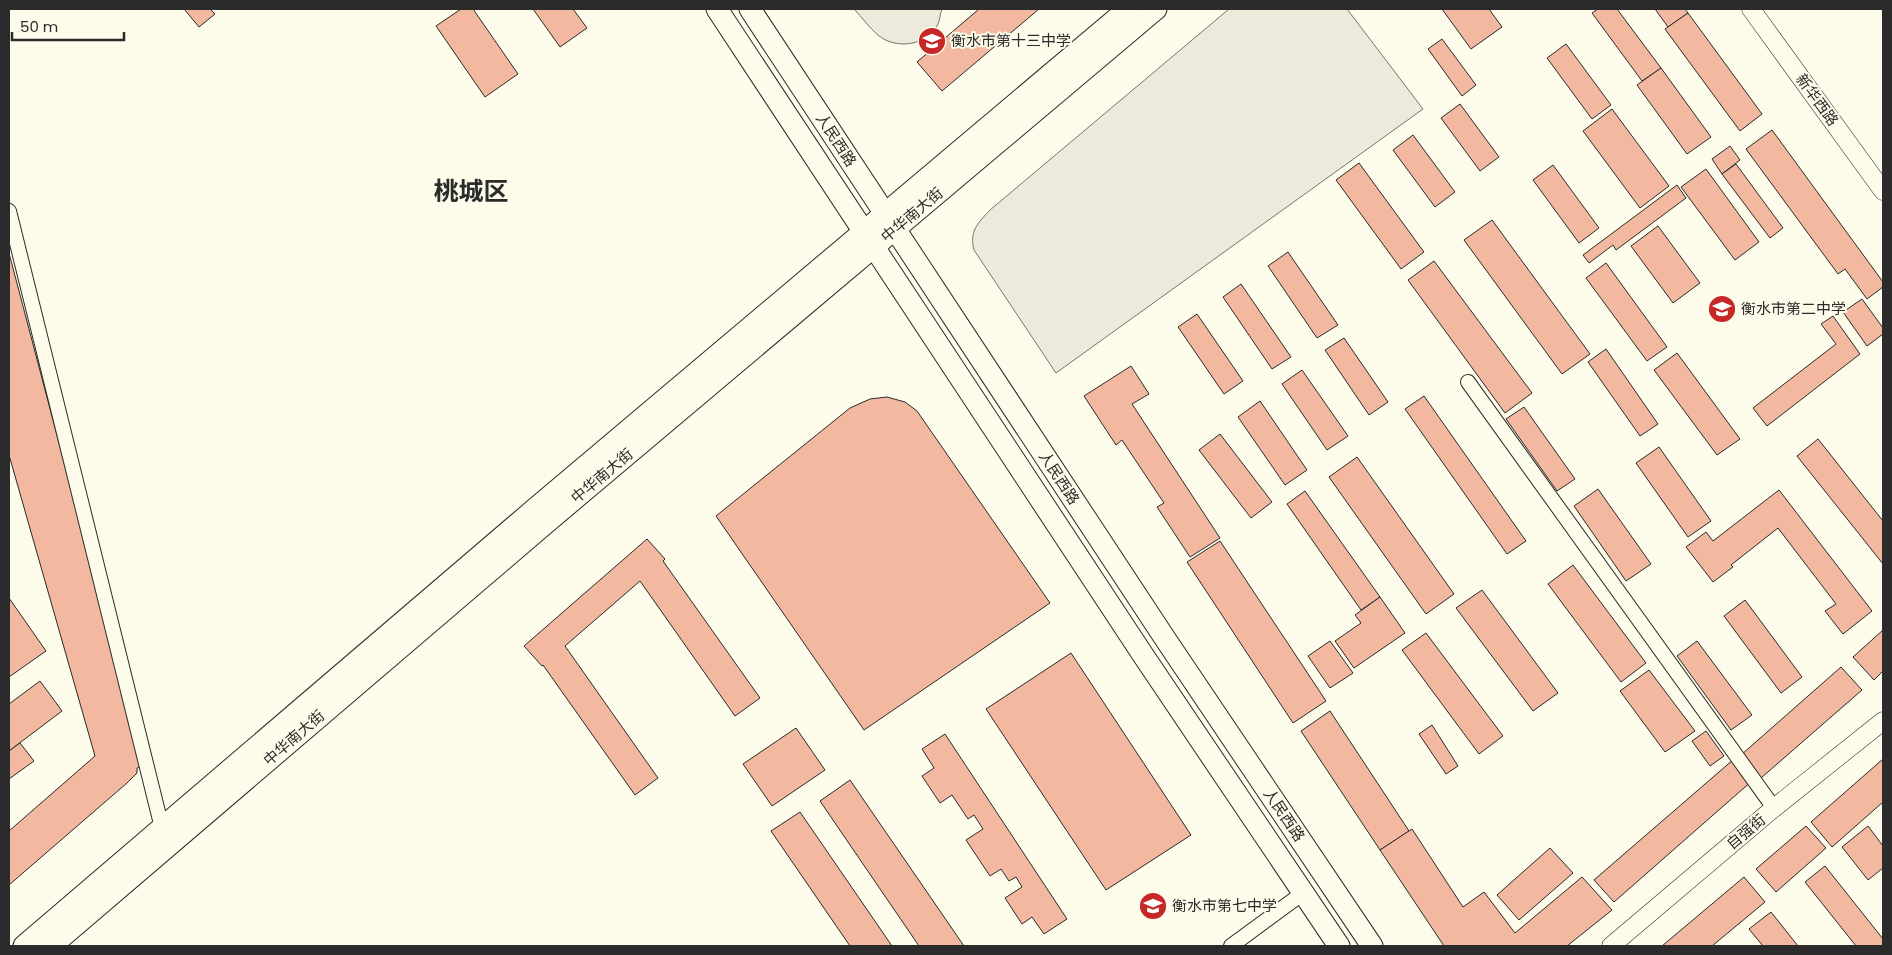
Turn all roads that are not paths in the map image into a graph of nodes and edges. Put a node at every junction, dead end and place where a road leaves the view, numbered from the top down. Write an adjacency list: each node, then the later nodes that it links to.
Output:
1 (717, 9): 9 (main road, 人民西路)
2 (750, 9): 8 (main road, 人民西路)
3 (1128, 9): 8 (main road, 中华南大街)
4 (1156, 9): 8 (main road, 中华南大街)
5 (1750, 9): 6 (street, 新华西路)
6 (1883, 191)
7 (9, 211): 13 (street)
8 (890, 221): 9 (main road, 中华南大街); 19 (main road, 人民西路)
9 (869, 239): 13 (main road, 中华南大街); 14 (main road, 人民西路); 16 (main road, 中华南大街)
10 (1468, 382): 12 (street)
11 (1883, 721): 12 (street, 自强街)
12 (1774, 808): 20 (street, 自强街)
13 (162, 828): 15 (main road, 中华南大街)
14 (1303, 893): 17 (street); 18 (main road, 人民西路)
15 (24, 946)
16 (51, 946)
17 (1230, 946)
18 (1339, 946)
19 (1372, 946)
20 (1611, 946)

